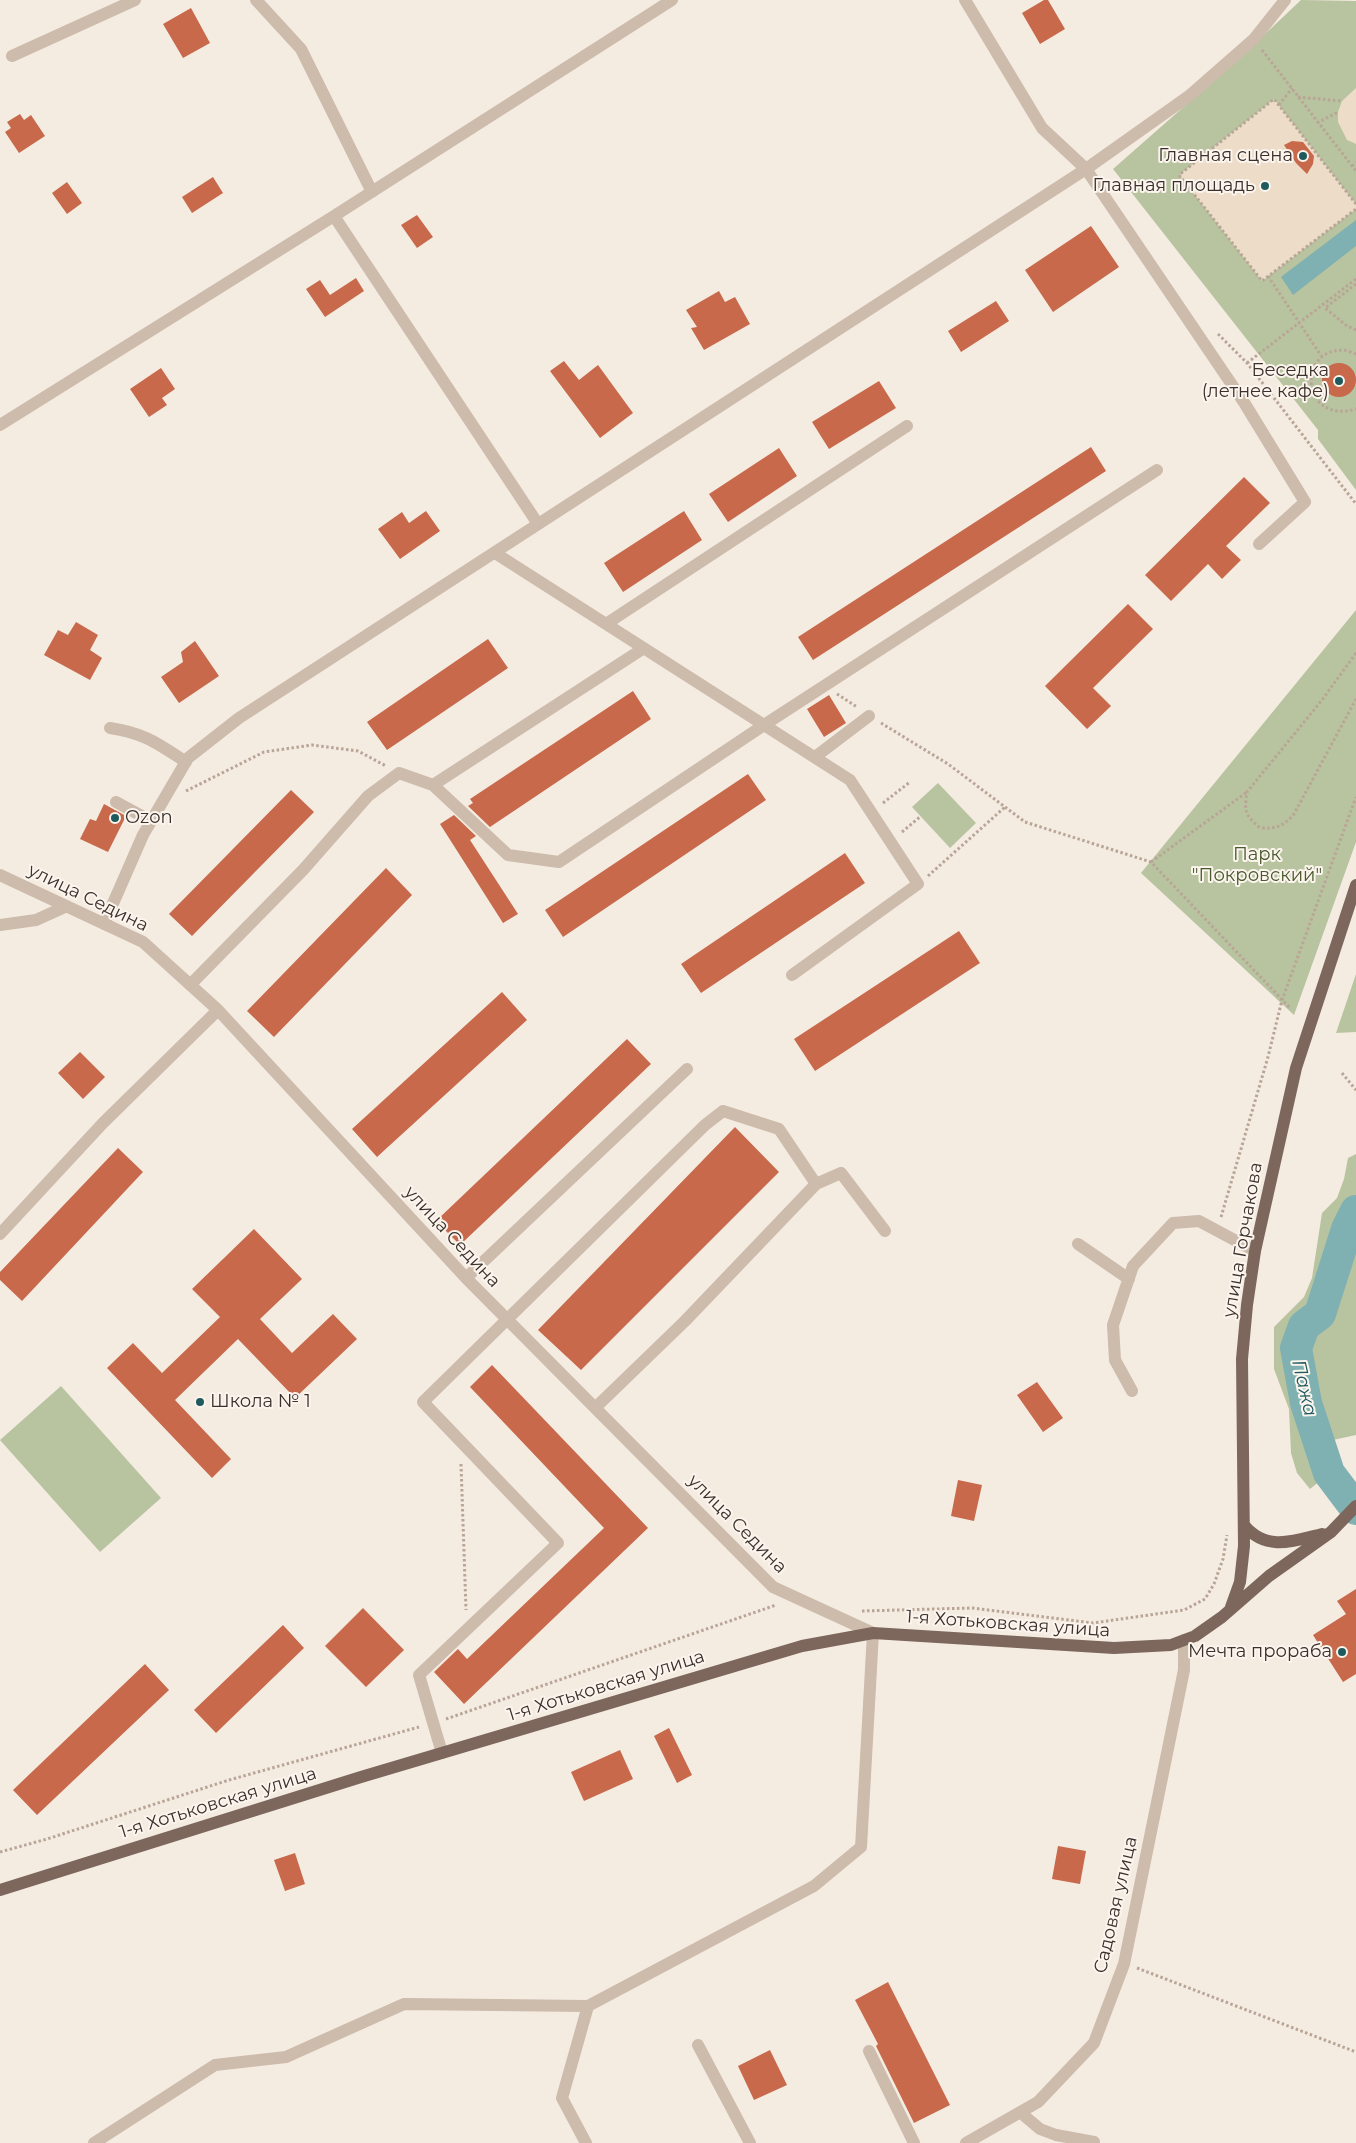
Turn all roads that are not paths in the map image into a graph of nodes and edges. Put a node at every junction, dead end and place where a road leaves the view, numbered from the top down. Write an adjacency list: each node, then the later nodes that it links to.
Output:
1 (135, 0): 6 (street)
2 (256, 0): 8 (street)
3 (672, 0): 8 (street)
4 (965, 0): 7 (street)
5 (1286, 0): 7 (street)
6 (12, 56)
7 (1086, 169): 13 (street); 14 (street)
8 (372, 192): 9 (street)
9 (334, 216): 10 (street); 13 (street)
10 (0, 425)
11 (907, 426): 16 (street)
12 (1157, 470): 19 (street)
13 (538, 524): 15 (street)
14 (1259, 544)
15 (495, 553): 16 (street); 22 (street)
16 (606, 624): 17 (street)
17 (644, 648): 19 (street); 23 (street)
18 (869, 716): 21 (street)
19 (764, 725): 21 (street); 23 (street)
20 (110, 728): 22 (street)
21 (815, 757): 31 (street)
22 (186, 762): 25 (street)
23 (433, 784): 32 (street)
24 (116, 802): 25 (street)
25 (151, 821): 29 (street)
26 (0, 875): 28 (street, улица Седина)
27 (1356, 885): 39 (main road, улица Горчакова)
28 (67, 906): 29 (street, улица Седина); 30 (street)
29 (104, 924): 32 (street, улица Седина)
30 (0, 925)
31 (792, 975)
32 (190, 985): 33 (street, улица Седина)
33 (218, 1010): 37 (street); 40 (street, улица Седина)
34 (687, 1069): 40 (street)
35 (816, 1184): 36 (street); 42 (street); 44 (street)
36 (885, 1231)
37 (0, 1234)
38 (1078, 1244): 41 (street)
39 (1255, 1251): 41 (street); 46 (main road, улица Горчакова)
40 (466, 1278): 42 (street, улица Седина)
41 (1129, 1279): 43 (street)
42 (507, 1320): 44 (street, улица Седина); 51 (street)
43 (1132, 1391)
44 (595, 1408): 49 (street, улица Седина)
45 (1356, 1506): 47 (main road, 1-я Хотьковская улица)
46 (1244, 1526): 47 (main road); 48 (main road, улица Горчакова)
47 (1331, 1532): 48 (main road, 1-я Хотьковская улица)
48 (1230, 1610): 50 (main road, 1-я Хотьковская улица)
49 (873, 1633): 50 (main road, 1-я Хотьковская улица); 51 (main road, 1-я Хотьковская улица); 53 (street)
50 (1184, 1640): 56 (street, Садовая улица)
51 (442, 1753): 52 (main road, 1-я Хотьковская улица)
52 (0, 1890)
53 (588, 2006): 58 (street); 59 (street)
54 (698, 2045): 60 (street)
55 (869, 2051): 61 (street)
56 (1021, 2113): 57 (street); 62 (street, Садовая улица)
57 (1094, 2142)
58 (94, 2143)
59 (586, 2143)
60 (750, 2143)
61 (914, 2143)
62 (966, 2143)

